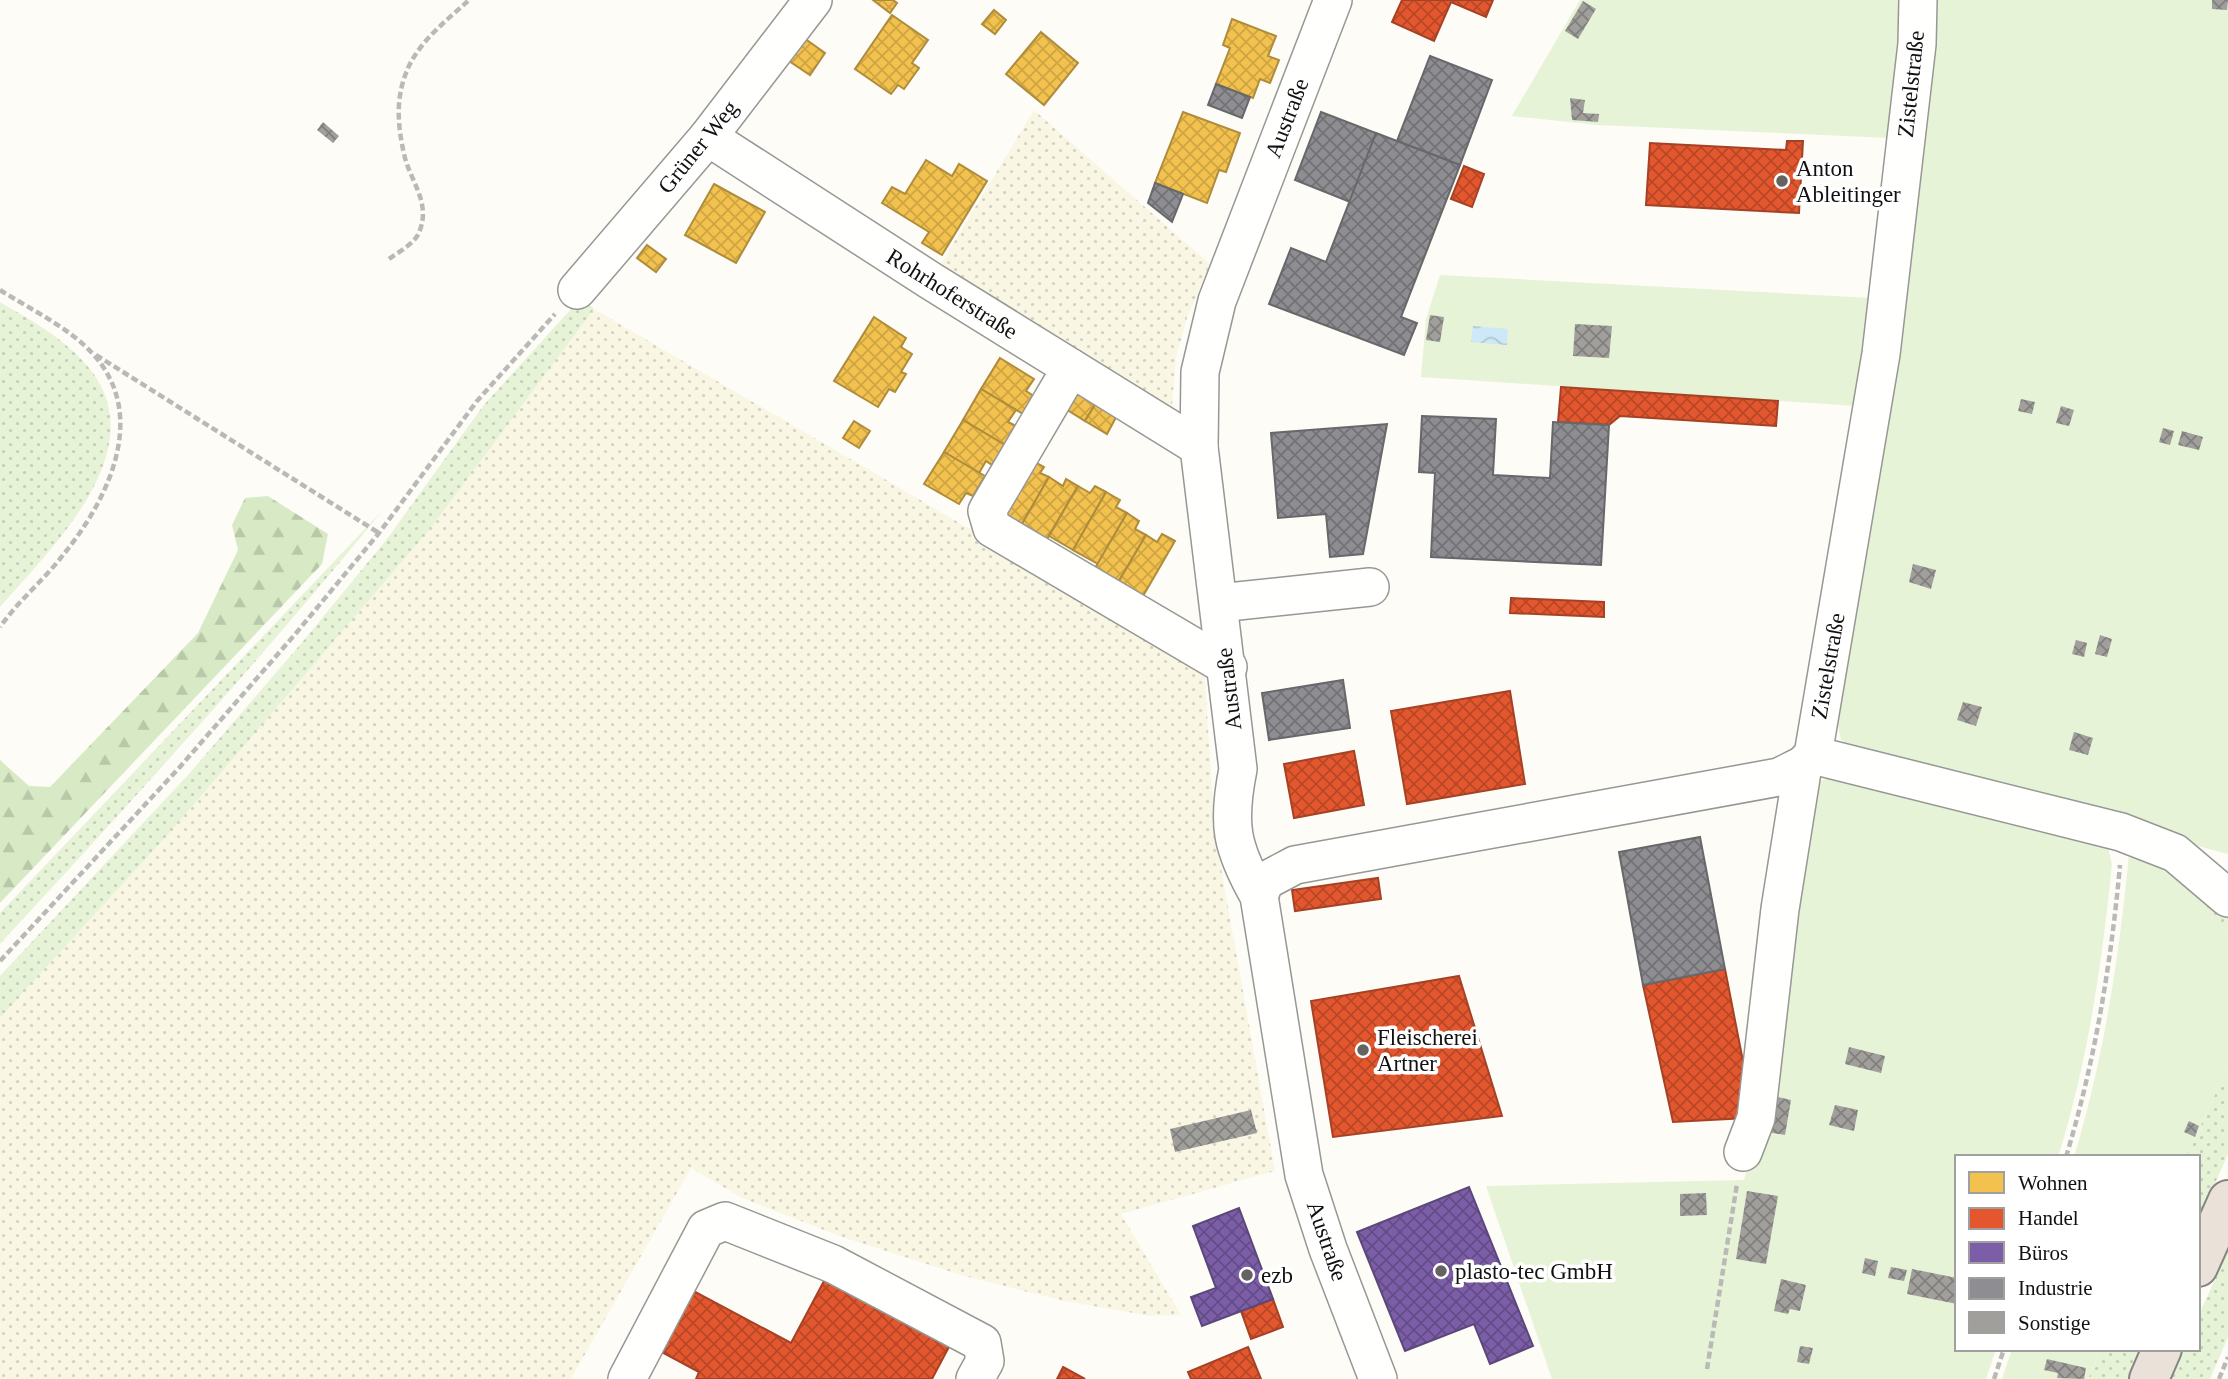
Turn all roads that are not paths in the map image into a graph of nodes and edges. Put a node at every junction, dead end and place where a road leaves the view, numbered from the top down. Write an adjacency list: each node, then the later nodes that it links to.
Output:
1 (813, 0): 4 (street, Grüner Weg)
2 (1332, 0): 7 (street, Austraße)
3 (1917, 0): 11 (street, Zistelstraße)
4 (708, 137): 5 (street, Grüner Weg); 6 (street, Rohrhoferstraße)
5 (577, 290)
6 (1071, 368): 7 (street, Rohrhoferstraße); 10 (street)
7 (1199, 447): 9 (street, Austraße)
8 (1370, 587): 9 (street)
9 (1219, 603): 10 (street, Austraße)
10 (1228, 667): 12 (street, Austraße)
11 (1808, 760): 12 (street); 13 (street); 14 (street, Zistelstraße)
12 (1259, 896): 20 (street, Austraße)
13 (2228, 898)
14 (1743, 1152)
15 (2228, 1200): 16 (highway)
16 (2200, 1263)
17 (2161, 1351): 21 (highway)
18 (627, 1379): 19 (street)
19 (975, 1379)
20 (1378, 1379)
21 (2149, 1379)

